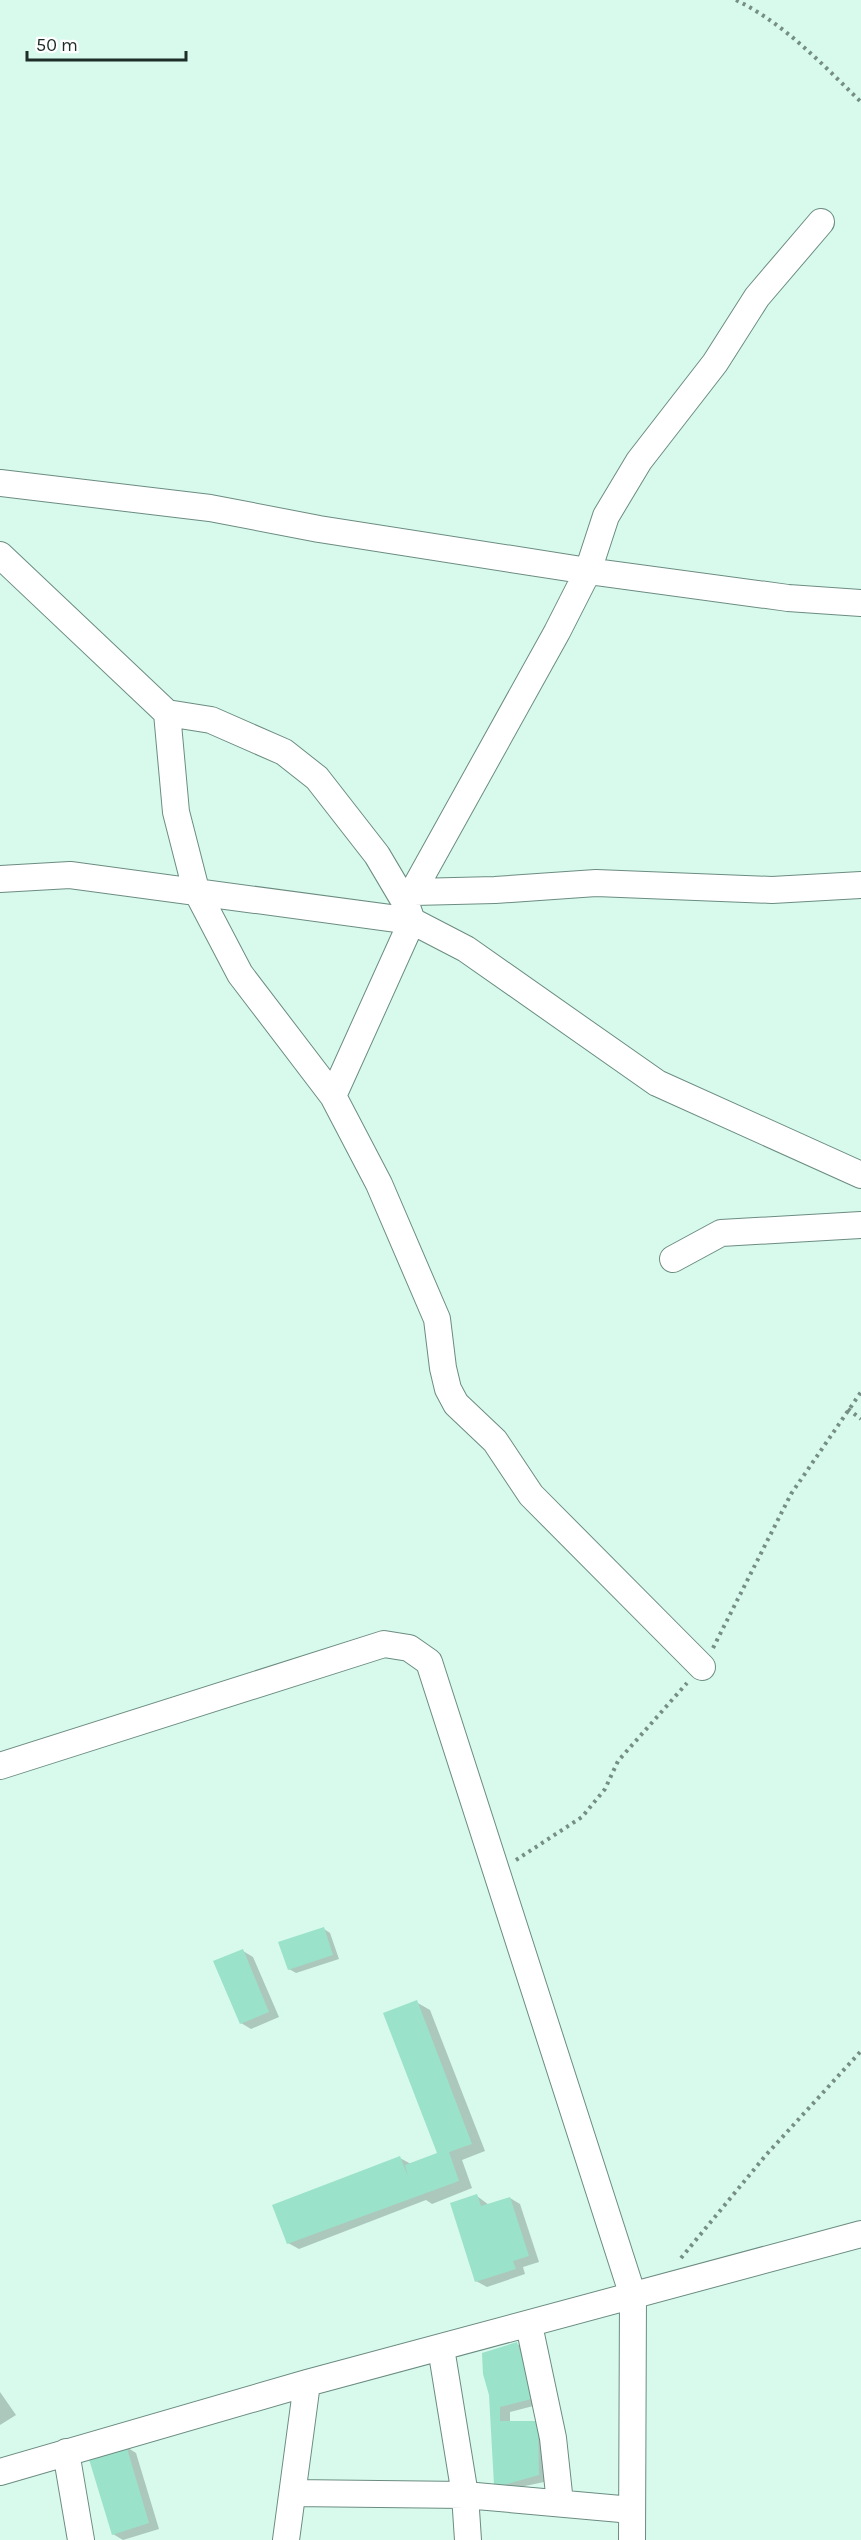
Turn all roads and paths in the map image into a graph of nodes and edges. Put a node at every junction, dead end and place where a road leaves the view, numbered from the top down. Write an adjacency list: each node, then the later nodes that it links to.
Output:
1 (736, 0): 2 (path)
2 (861, 102)
3 (821, 222): 6 (street)
4 (0, 483): 6 (street)
5 (0, 555): 8 (street)
6 (588, 571): 7 (street); 12 (street)
7 (861, 603)
8 (166, 713): 11 (street); 12 (street)
9 (0, 879): 11 (street)
10 (861, 885): 12 (street)
11 (196, 890): 12 (street); 13 (street)
12 (411, 906): 13 (street); 14 (street)
13 (333, 1096): 19 (street)
14 (861, 1175)
15 (861, 1225): 16 (street)
16 (673, 1259)
17 (848, 1409): 18 (path)
18 (861, 1419)
19 (702, 1667)
20 (0, 1766): 23 (street)
21 (861, 2051): 23 (path)
22 (861, 2234): 23 (street)
23 (645, 2293): 24 (street); 32 (street)
24 (529, 2325): 25 (street); 31 (street)
25 (441, 2348): 26 (street); 30 (street)
26 (307, 2383): 27 (street); 29 (street)
27 (66, 2452): 28 (street); 33 (street)
28 (0, 2472)
29 (293, 2493): 30 (street); 34 (street)
30 (465, 2495): 31 (street); 35 (street)
31 (560, 2503): 32 (street)
32 (632, 2510): 36 (street)
33 (81, 2540)
34 (286, 2540)
35 (468, 2540)
36 (632, 2540)

